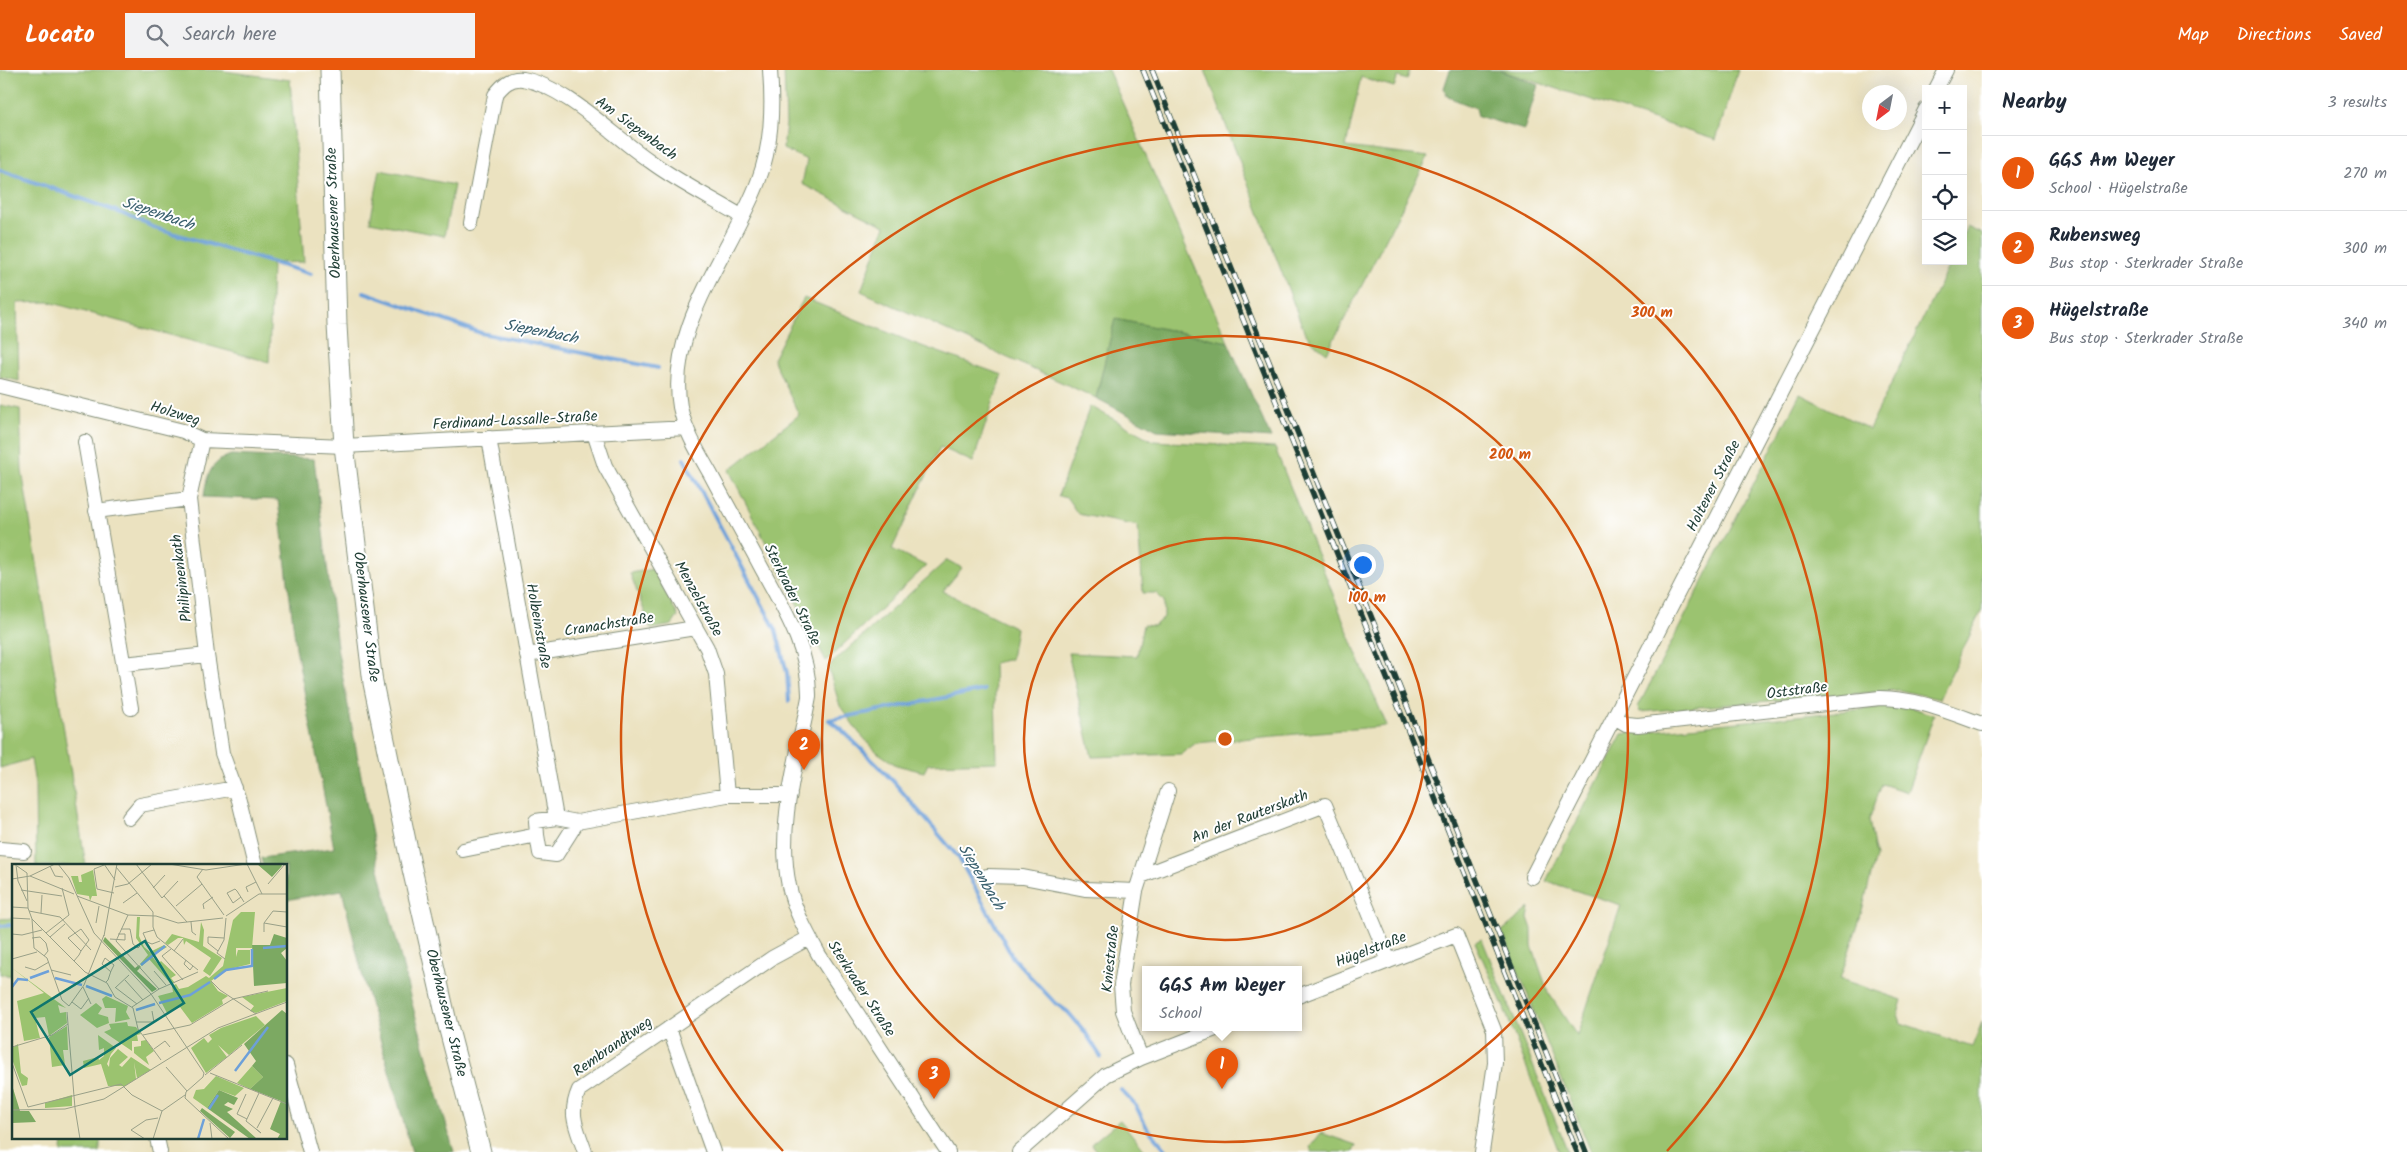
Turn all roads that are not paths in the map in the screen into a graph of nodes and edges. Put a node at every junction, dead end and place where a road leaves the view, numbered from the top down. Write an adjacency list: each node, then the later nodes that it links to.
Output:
1 (330, 70): 14 (main road, Oberhausener Straße)
2 (770, 70): 6 (street, Sterkrader Straße)
3 (1946, 70): 4 (street)
4 (1938, 85)
5 (1922, 117): 22 (street, Holtener Straße)
6 (741, 216): 7 (street, Am Siepenbach); 9 (street, Sterkrader Straße)
7 (471, 223)
8 (0, 386): 12 (street, Holzweg)
9 (687, 428): 10 (street, Ferdinand-Lassalle-Straße); 27 (street, Sterkrader Straße)
10 (594, 433): 11 (street, Ferdinand-Lassalle-Straße); 17 (street, Menzelstraße)
11 (488, 438): 14 (street, Ferdinand-Lassalle-Straße); 19 (street, Holbeinstraße)
12 (202, 440): 14 (street, Holzweg); 15 (street, Philipinenkath)
13 (85, 442): 16 (street)
14 (344, 446): 48 (main road, Oberhausener Straße)
15 (189, 499): 16 (street); 18 (street, Philipinenkath)
16 (96, 511): 20 (street)
17 (695, 628): 19 (street, Cranachstraße); 26 (street, Menzelstraße)
18 (207, 655): 20 (street); 24 (street, Philipinenkath)
19 (527, 655): 29 (street, Holbeinstraße)
20 (124, 664): 21 (street)
21 (131, 708)
22 (1614, 717): 23 (street, Oststraße); 38 (street, Holtener Straße)
23 (1982, 724)
24 (235, 788): 28 (street); 35 (street, Philipinenkath)
25 (1168, 791): 37 (street, Kniestraße)
26 (727, 795): 27 (street); 30 (street)
27 (790, 796): 40 (street, Sterkrader Straße)
28 (129, 818)
29 (556, 818): 30 (street); 31 (street)
30 (577, 822): 31 (street)
31 (537, 835): 33 (street)
32 (0, 849): 34 (street)
33 (463, 850)
34 (24, 851)
35 (255, 864)
36 (987, 876): 39 (street)
37 (1141, 876): 39 (street, Kniestraße); 41 (street, An der Rauterskath)
38 (1532, 877)
39 (1136, 891): 45 (street, Kniestraße)
40 (810, 938): 43 (street, Rembrandtweg); 51 (street, Sterkrader Straße)
41 (1389, 961): 42 (street, Hügelstraße); 53 (street, Hügelstraße)
42 (1302, 994)
43 (669, 1028): 49 (street, Rembrandtweg); 50 (street, Rembrandtweg)
44 (1210, 1031): 45 (street)
45 (1141, 1058): 52 (street)
46 (288, 1072): 47 (street)
47 (310, 1152)
48 (481, 1152)
49 (585, 1152)
50 (713, 1152)
51 (948, 1152)
52 (1019, 1152)
53 (1482, 1152)

